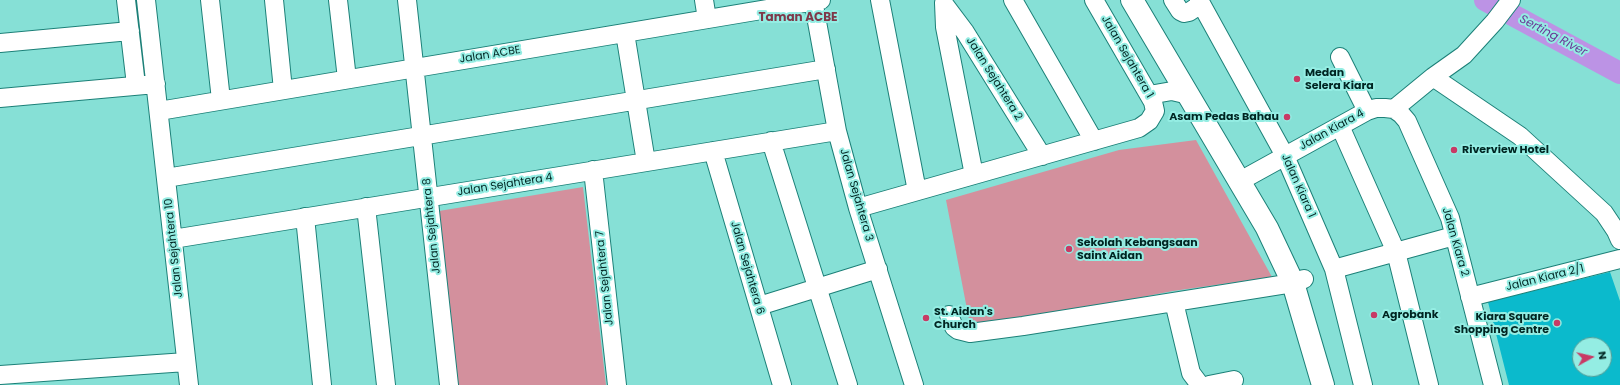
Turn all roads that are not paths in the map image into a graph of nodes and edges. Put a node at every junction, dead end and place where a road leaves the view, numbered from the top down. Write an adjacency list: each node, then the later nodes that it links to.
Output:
1 (126, 0): 19 (street)
2 (146, 0): 27 (street, Jalan Sejahtera 10)
3 (210, 0): 33 (street)
4 (274, 0): 29 (street)
5 (338, 0): 26 (street)
6 (407, 0): 23 (street, Jalan Sejahtera 8)
7 (704, 0): 18 (street)
8 (816, 0): 18 (street, Jalan ACBE); 24 (street, Jalan Sejahtera 3)
9 (880, 0): 51 (street)
10 (1013, 0): 42 (street)
11 (1094, 0): 30 (street, Jalan Sejahtera 1)
12 (1132, 0): 31 (main road)
13 (1148, 0): 50 (main road)
14 (1173, 0): 17 (street)
15 (1511, 0): 25 (street)
16 (944, 2): 44 (street, Jalan Sejahtera 2); 48 (street, Jalan Sejahtera 2)
17 (1200, 2): 45 (street, Jalan Kiara 1)
18 (707, 19): 20 (street, Jalan ACBE)
19 (130, 31): 21 (street); 28 (street)
20 (626, 33): 23 (street, Jalan ACBE); 34 (street)
21 (0, 43)
22 (1340, 57): 37 (street)
23 (414, 68): 26 (street, Jalan ACBE); 40 (street, Jalan Sejahtera 8)
24 (826, 69): 34 (street); 39 (street, Jalan Sejahtera 3)
25 (1433, 77): 35 (street); 58 (street)
26 (347, 79): 29 (street, Jalan ACBE)
27 (156, 84): 28 (street); 36 (street, Jalan Sejahtera 10)
28 (136, 85): 32 (street)
29 (284, 90): 33 (street, Jalan ACBE)
30 (1149, 95): 31 (street); 42 (street, Jalan Sejahtera 1)
31 (1188, 95): 50 (main road)
32 (0, 98)
33 (221, 100): 36 (street, Jalan ACBE)
34 (636, 101): 40 (street); 46 (street)
35 (1394, 109): 37 (street, Jalan Kiara 4); 56 (street, Jalan Kiara 2)
36 (159, 111): 49 (street, Jalan Sejahtera 10)
37 (1367, 111): 38 (street, Jalan Kiara 4)
38 (1340, 126): 45 (street, Jalan Kiara 4); 59 (street)
39 (837, 131): 41 (street, Jalan Sejahtera 4); 54 (street, Jalan Sejahtera 3)
40 (422, 136): 49 (street); 52 (street, Jalan Sejahtera 8)
41 (772, 141): 43 (street, Jalan Sejahtera 4); 64 (street)
42 (1094, 141): 44 (street)
43 (713, 151): 46 (street, Jalan Sejahtera 4); 67 (street, Jalan Sejahtera 6)
44 (1042, 156): 48 (street)
45 (1285, 156): 50 (street, Jalan Kiara 4); 62 (street, Jalan Kiara 1)
46 (646, 162): 47 (street, Jalan Sejahtera 4)
47 (593, 170): 52 (street, Jalan Sejahtera 4); 77 (street, Jalan Sejahtera 7)
48 (974, 175): 51 (street)
49 (166, 178): 57 (street, Jalan Sejahtera 10)
50 (1245, 178): 63 (main road)
51 (918, 191): 54 (street)
52 (428, 197): 53 (street, Jalan Sejahtera 4); 76 (street, Jalan Sejahtera 8)
53 (366, 207): 55 (street, Jalan Sejahtera 4); 75 (street)
54 (858, 208): 61 (street, Jalan Sejahtera 3)
55 (305, 217): 57 (street, Jalan Sejahtera 4); 74 (street)
56 (1454, 236): 59 (street); 65 (street, Jalan Kiara 2)
57 (173, 239): 69 (street, Jalan Sejahtera 10)
58 (1620, 240)
59 (1396, 252): 62 (street); 86 (street)
60 (1620, 260): 65 (street, Jalan Kiara 2/1)
61 (878, 269): 64 (street); 80 (street, Jalan Sejahtera 3)
62 (1334, 269): 85 (street, Jalan Kiara 1)
63 (1298, 281): 66 (street); 83 (main road); 84 (main road)
64 (817, 288): 67 (street); 79 (street)
65 (1470, 297): 87 (street, Jalan Kiara 2)
66 (1174, 302): 68 (street); 81 (street)
67 (759, 306): 78 (street, Jalan Sejahtera 6)
68 (949, 315)
69 (186, 362): 71 (street); 73 (street, Jalan Sejahtera 10)
70 (0, 375): 71 (street)
71 (55, 378)
72 (1234, 380): 82 (street)
73 (189, 385)
74 (322, 385)
75 (386, 385)
76 (449, 385)
77 (617, 385)
78 (782, 385)
79 (848, 385)
80 (914, 385)
81 (1200, 385)
82 (1209, 385)
83 (1323, 385)
84 (1336, 385)
85 (1363, 385)
86 (1429, 385)
87 (1493, 385)

